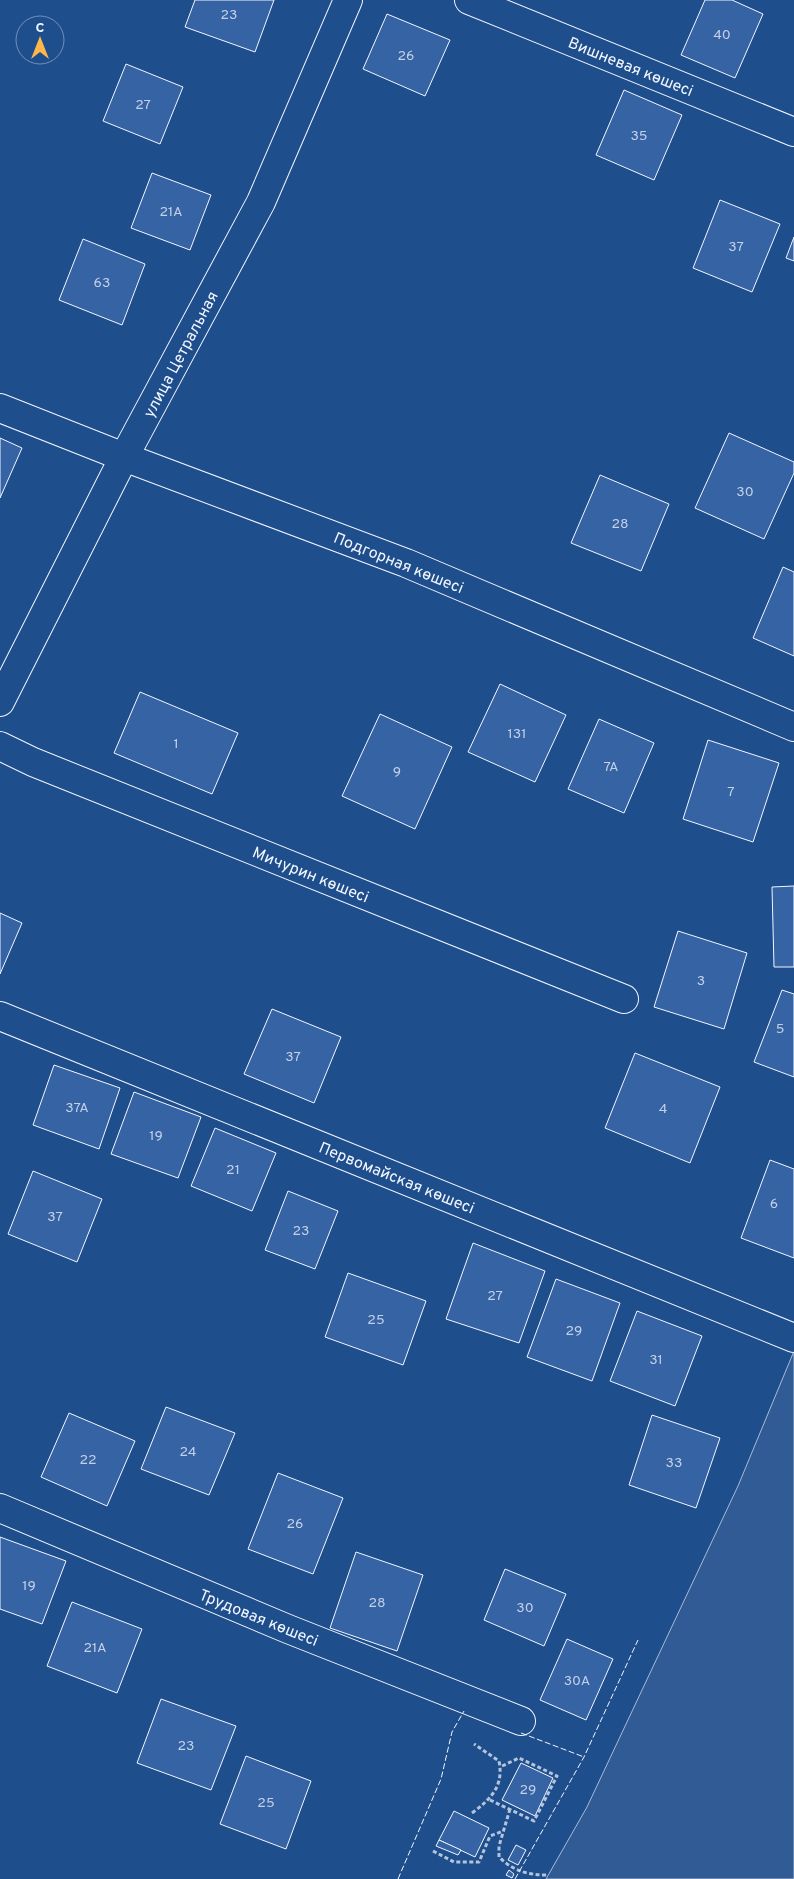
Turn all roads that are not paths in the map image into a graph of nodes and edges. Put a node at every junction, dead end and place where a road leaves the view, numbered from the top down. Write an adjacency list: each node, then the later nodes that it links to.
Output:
1 (348, 0): 5 (street, улица Цетральная)
2 (469, 0): 3 (street, Вишневая көшесі)
3 (794, 132)
4 (0, 408): 5 (street, Подгорная көшесі)
5 (124, 458): 6 (street, улица Цетральная); 7 (street, Подгорная көшесі)
6 (0, 702)
7 (794, 727)
8 (0, 746): 9 (street, Мичурин көшесі)
9 (624, 1000)
10 (0, 1016): 11 (street, Первомайская көшесі)
11 (794, 1338)
12 (0, 1508): 13 (street, Трудовая көшесі)
13 (521, 1720)

